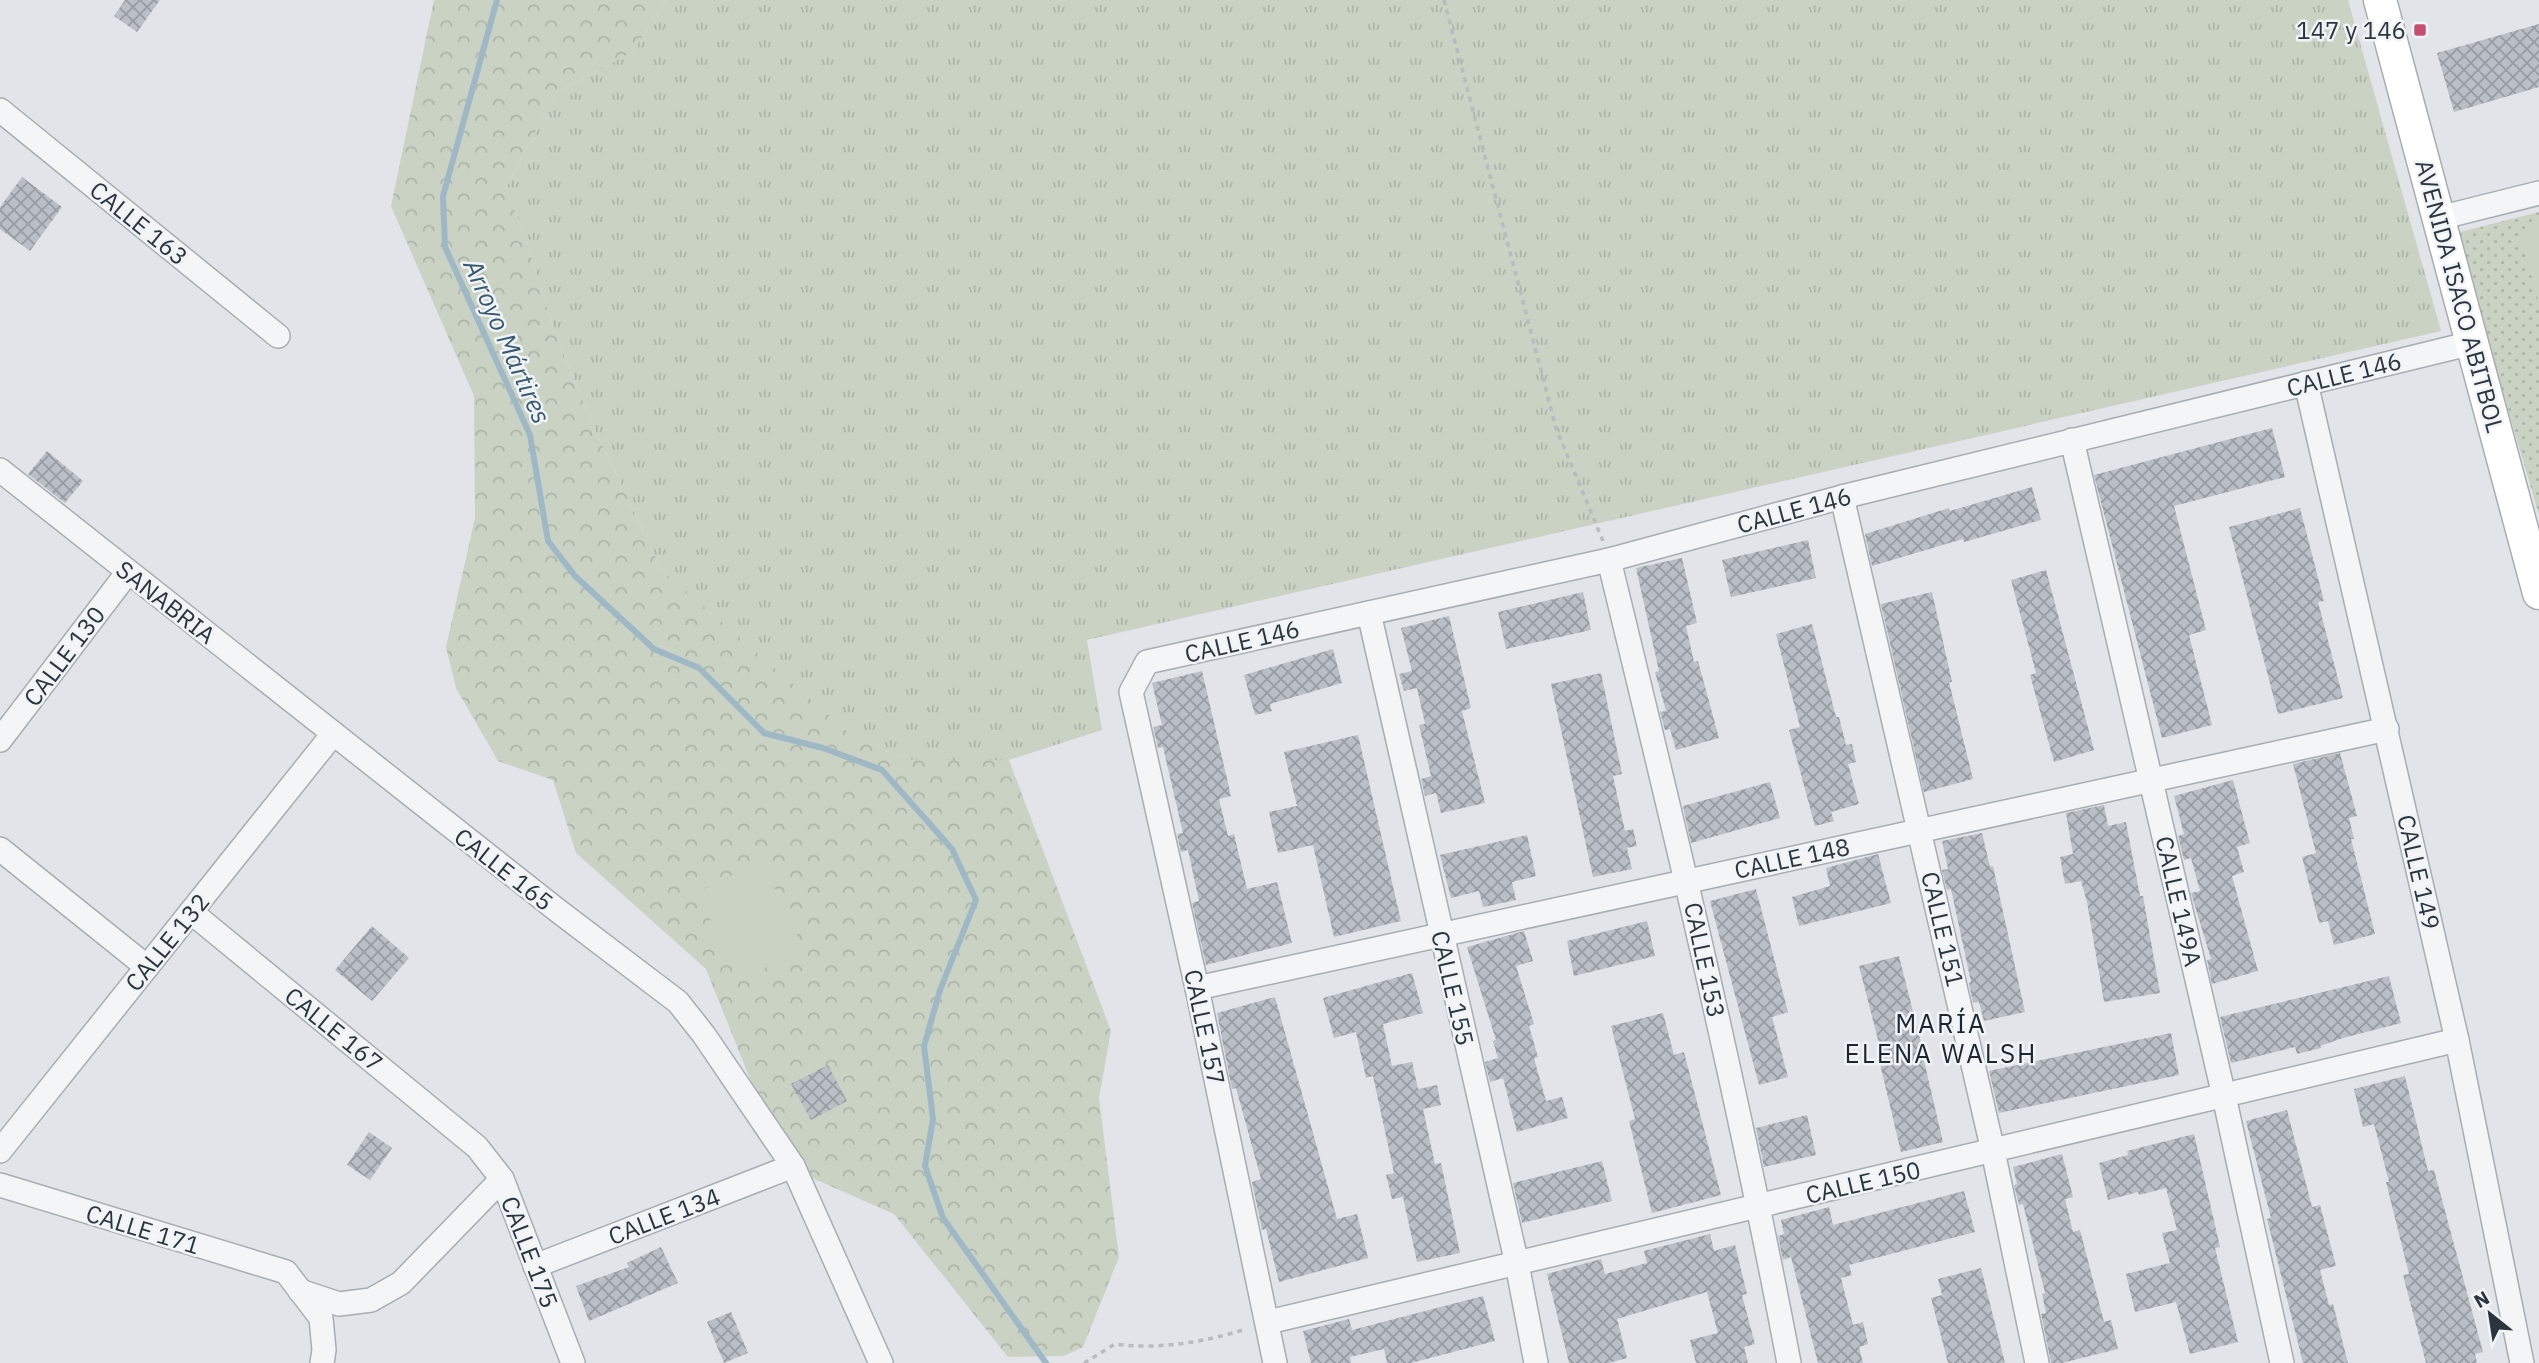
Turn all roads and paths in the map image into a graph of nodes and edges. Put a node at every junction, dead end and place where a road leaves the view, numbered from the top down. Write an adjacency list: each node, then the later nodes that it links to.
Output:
1 (1444, 0): 13 (path)
2 (2380, 0): 5 (main road, AVENIDA ISACO ABITBOL)
3 (0, 110): 6 (street, CALLE 163)
4 (2539, 193): 5 (street)
5 (2439, 218): 7 (main road, AVENIDA ISACO ABITBOL)
6 (278, 336)
7 (2472, 343): 8 (street, CALLE 146); 12 (main road, AVENIDA ISACO ABITBOL)
8 (2306, 383): 9 (street, CALLE 146); 18 (street, CALLE 149)
9 (2072, 440): 11 (street, CALLE 146); 21 (street, CALLE 149A)
10 (0, 470): 14 (street, SANABRIA)
11 (1842, 498): 13 (street, CALLE 146); 22 (street, CALLE 151)
12 (2534, 551): 15 (main road, AVENIDA ISACO ABITBOL)
13 (1609, 560): 16 (street, CALLE 146); 24 (street, CALLE 153)
14 (128, 572): 19 (street, SANABRIA); 20 (street, CALLE 130)
15 (2539, 593)
16 (1369, 612): 17 (street, CALLE 146); 26 (street, CALLE 155)
17 (1131, 692): 28 (street, CALLE 157)
18 (2387, 729): 21 (street, CALLE 148); 29 (street, CALLE 149)
19 (333, 734): 25 (street, CALLE 132); 34 (street, CALLE 165)
20 (0, 740)
21 (2151, 780): 22 (street, CALLE 148); 30 (street, CALLE 149A)
22 (1920, 830): 24 (street, CALLE 148); 33 (street, CALLE 151)
23 (0, 849): 27 (street)
24 (1688, 880): 26 (street, CALLE 148); 37 (street, CALLE 153)
25 (191, 912): 27 (street, CALLE 132); 31 (street, CALLE 167)
26 (1440, 934): 28 (street, CALLE 148); 38 (street, CALLE 155)
27 (147, 967): 32 (street, CALLE 132)
28 (1197, 988): 41 (street, CALLE 157)
29 (2457, 1040): 30 (street, CALLE 150); 51 (street, CALLE 149)
30 (2224, 1096): 33 (street, CALLE 150); 50 (street, CALLE 149A)
31 (477, 1147): 35 (street, CALLE 175)
32 (0, 1151)
33 (1993, 1151): 37 (street, CALLE 150); 49 (street, CALLE 151)
34 (793, 1166): 39 (street, CALLE 134); 44 (street, CALLE 165)
35 (502, 1179): 39 (street, CALLE 175); 40 (street)
36 (0, 1185): 40 (street, CALLE 171)
37 (1759, 1207): 38 (street, CALLE 150); 48 (street, CALLE 153)
38 (1517, 1264): 41 (street, CALLE 150); 47 (street, CALLE 155)
39 (534, 1266): 43 (street, CALLE 175)
40 (300, 1291): 42 (street)
41 (1268, 1322): 45 (path); 46 (street, CALLE 157)
42 (322, 1363)
43 (573, 1363)
44 (881, 1363)
45 (1084, 1363)
46 (1275, 1363)
47 (1535, 1363)
48 (1789, 1363)
49 (2037, 1363)
50 (2282, 1363)
51 (2522, 1363)

